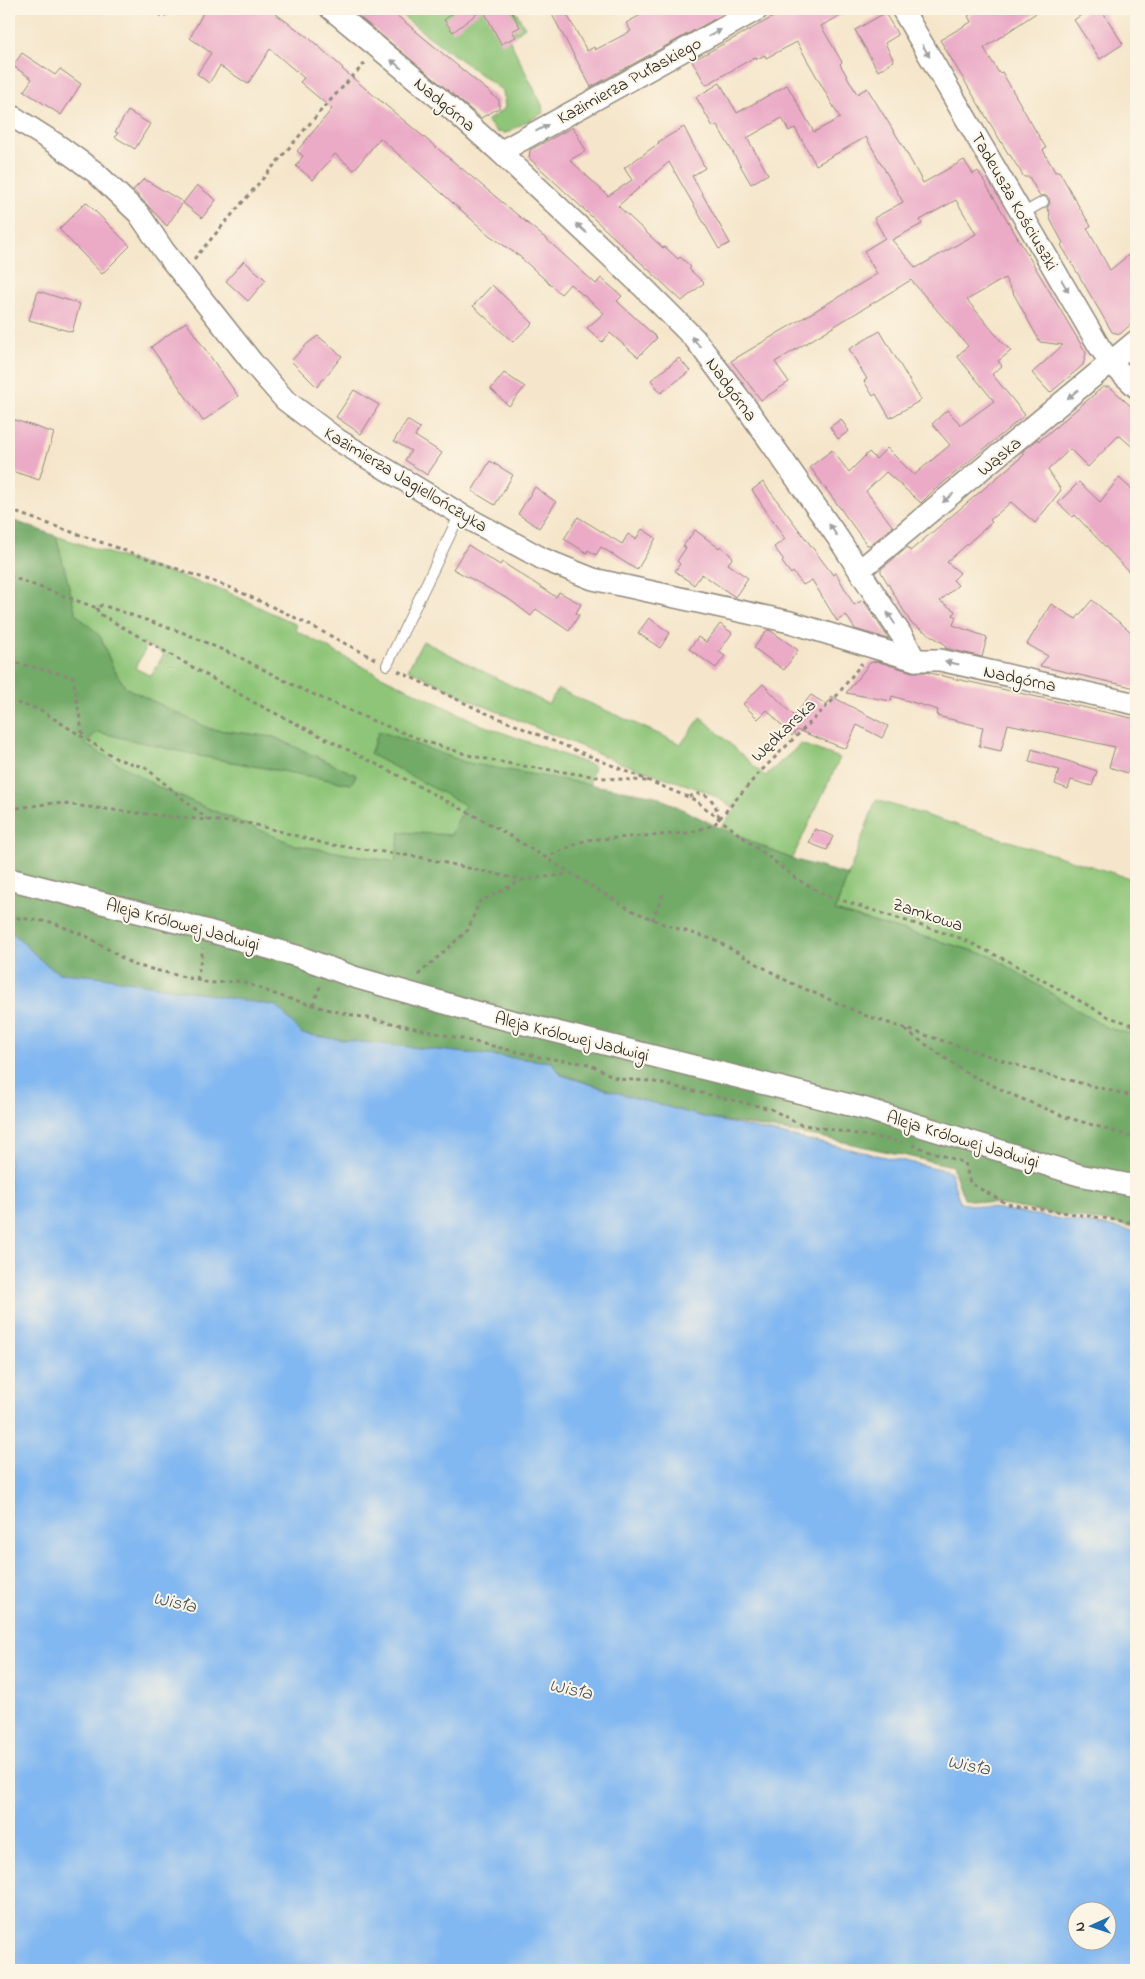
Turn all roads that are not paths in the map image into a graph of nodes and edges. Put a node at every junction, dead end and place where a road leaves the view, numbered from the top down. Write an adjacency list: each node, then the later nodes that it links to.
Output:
1 (331, 9): 5 (street, Nadgórna, one-way to 1)
2 (758, 9): 5 (street, Kazimierza Pułaskiego, one-way to 2)
3 (902, 9): 7 (street, Tadeusza Kościuszki, one-way to 7)
4 (9, 114): 11 (street, Kazimierza Jagiellończyka)
5 (500, 152): 12 (street, Nadgórna, one-way to 5)
6 (1044, 202): 7 (lane)
7 (1022, 214): 9 (street, Tadeusza Kościuszki, one-way to 9)
8 (1136, 341): 9 (street, Wąska)
9 (1111, 363): 10 (street, Tadeusza Kościuszki); 12 (street, Wąska, one-way to 12)
10 (1136, 387)
11 (460, 514): 13 (street, Kazimierza Jagiellończyka); 14 (lane)
12 (860, 570): 13 (street, Nadgórna, one-way to 12)
13 (915, 663): 15 (street, Nadgórna, one-way to 13)
14 (387, 665)
15 (1136, 704)
16 (9, 879): 17 (street, Aleja Królowej Jadwigi)
17 (1136, 1186)

